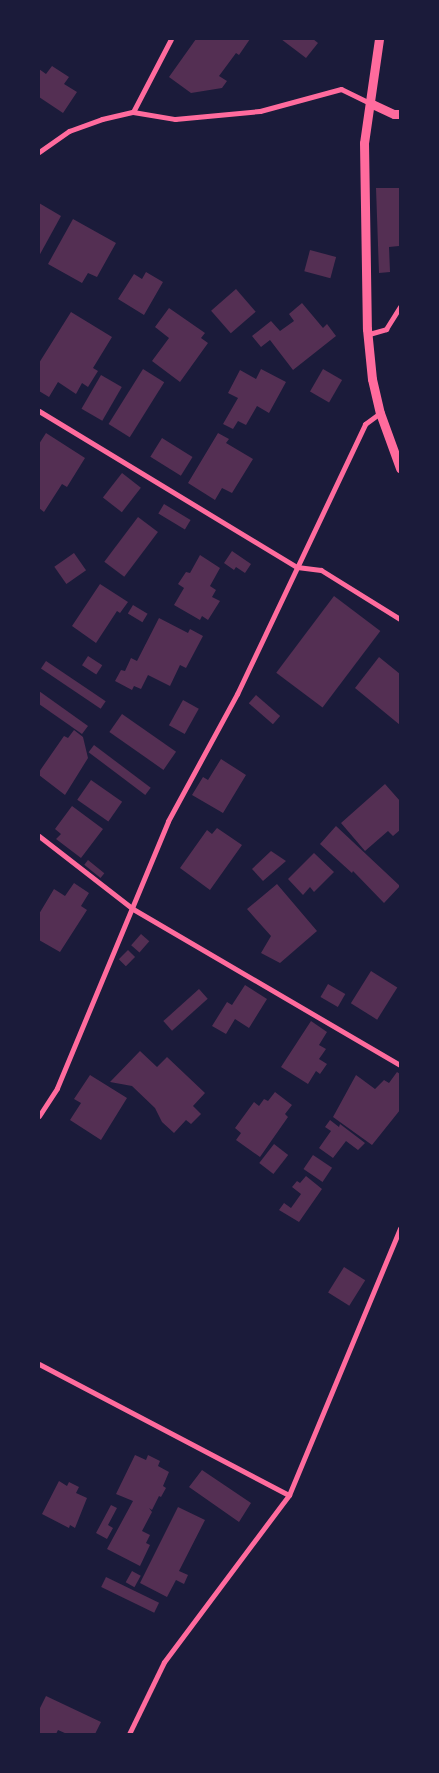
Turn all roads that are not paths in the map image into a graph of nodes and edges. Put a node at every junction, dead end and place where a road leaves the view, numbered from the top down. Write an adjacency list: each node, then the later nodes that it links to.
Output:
1 (171, 39): 4 (street)
2 (380, 39): 3 (street)
3 (370, 103): 4 (street); 5 (street); 8 (street)
4 (134, 112): 6 (street)
5 (400, 114)
6 (39, 152)
7 (400, 307): 8 (street)
8 (369, 334): 10 (street)
9 (39, 411): 12 (street)
10 (380, 413): 11 (street); 12 (street)
11 (400, 468)
12 (297, 567): 13 (street); 15 (street)
13 (400, 619)
14 (39, 836): 15 (street)
15 (133, 908): 16 (street); 17 (street)
16 (400, 1065)
17 (39, 1116)
18 (400, 1228): 20 (street)
19 (39, 1364): 20 (street)
20 (289, 1495): 21 (street)
21 (130, 1734)

